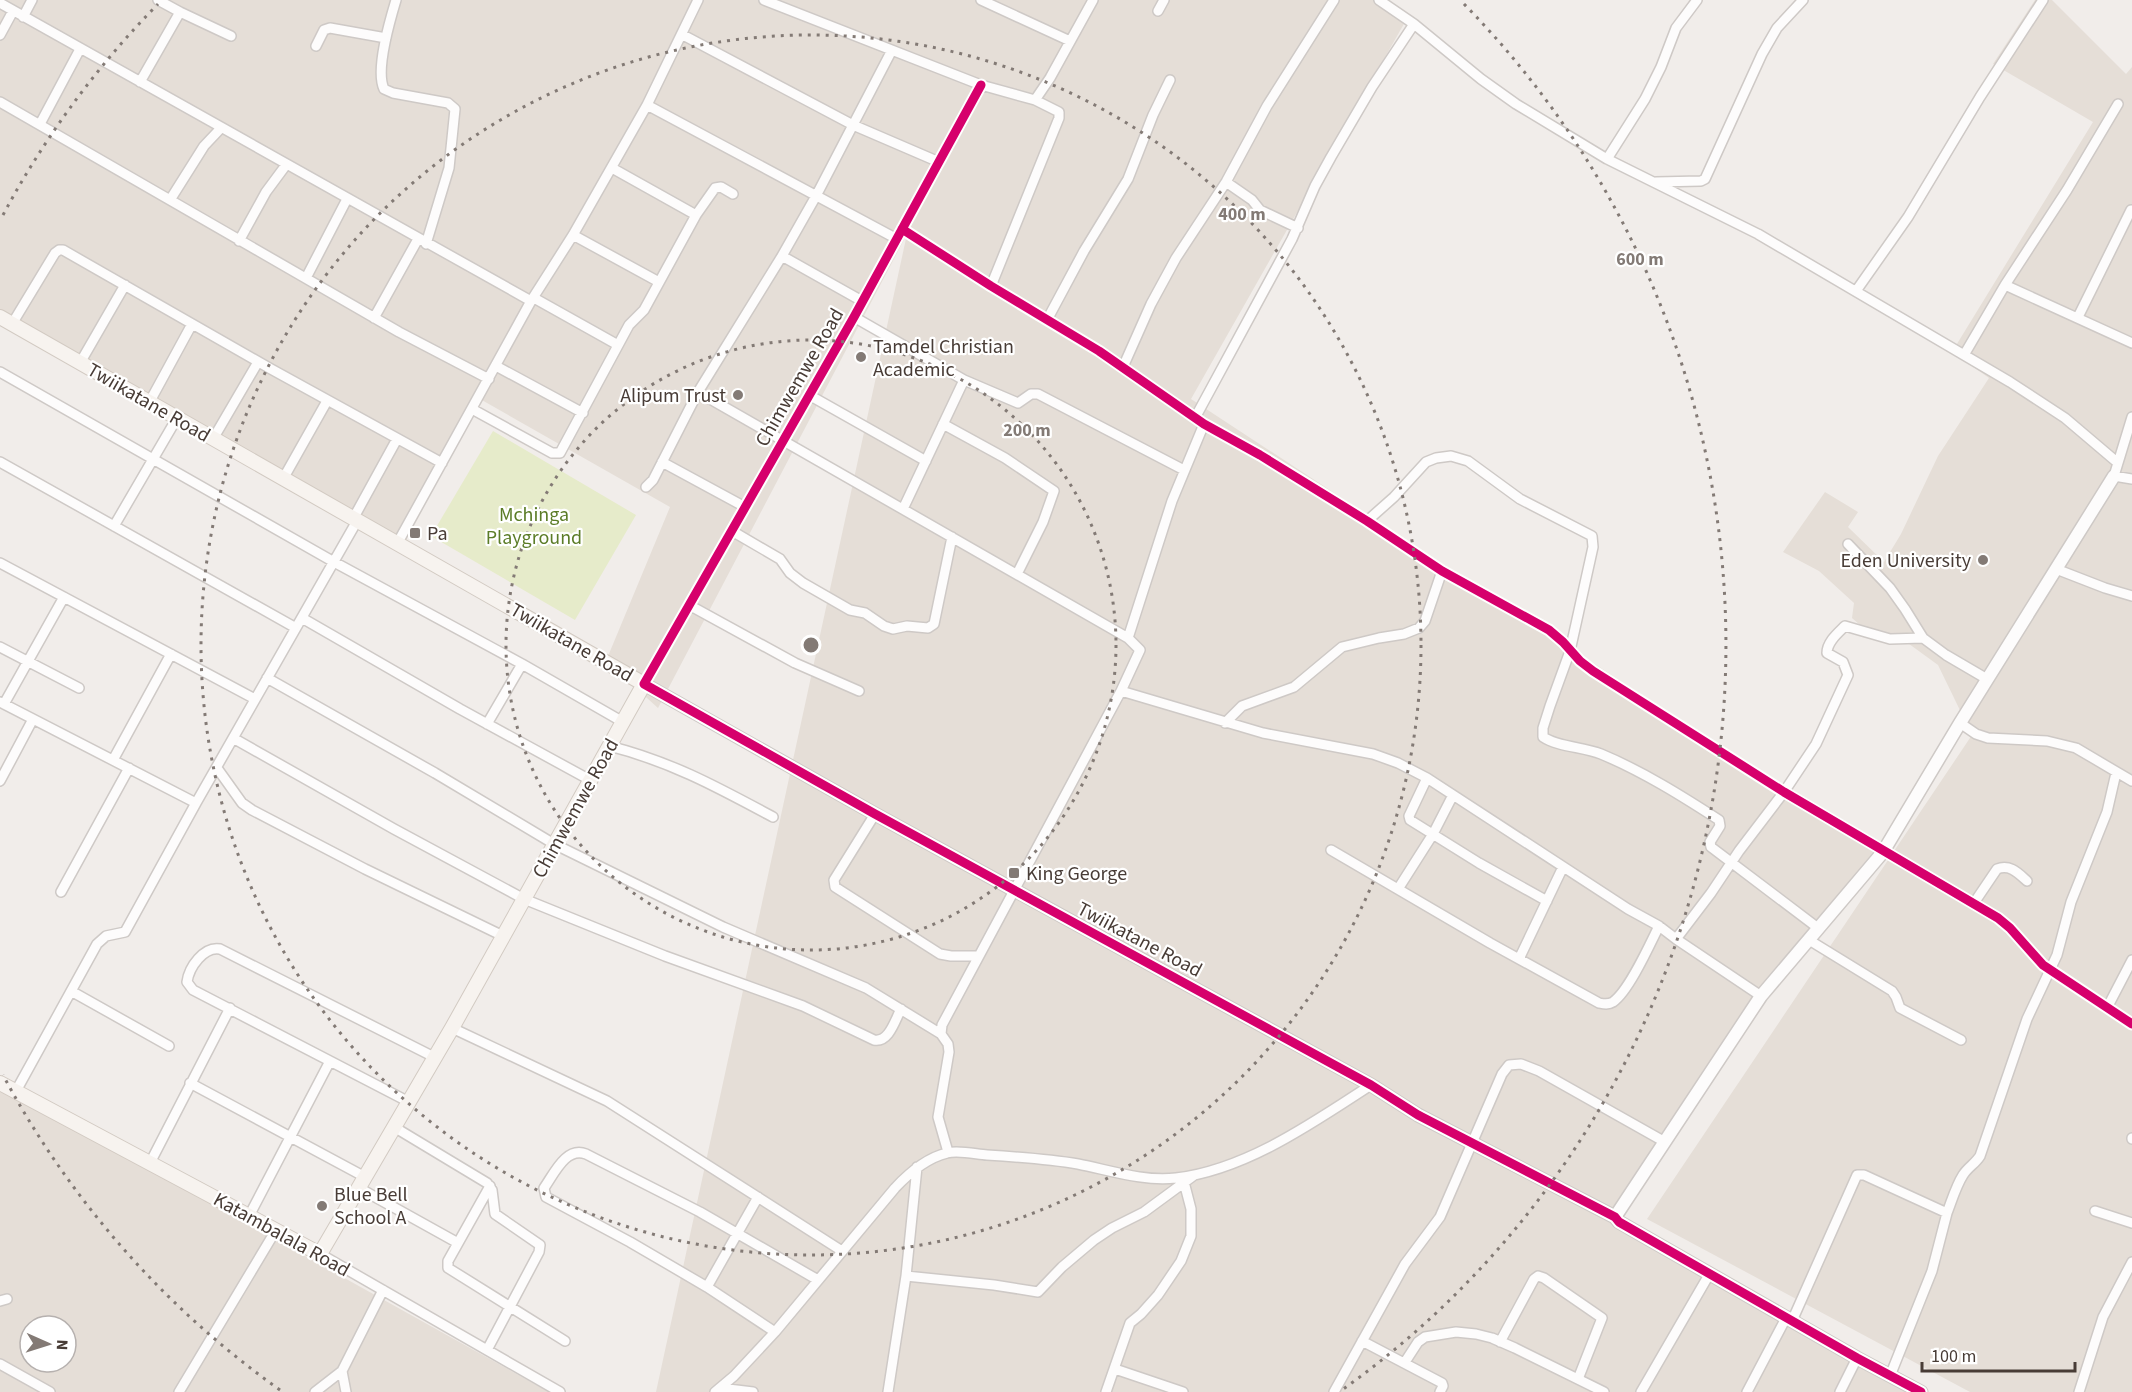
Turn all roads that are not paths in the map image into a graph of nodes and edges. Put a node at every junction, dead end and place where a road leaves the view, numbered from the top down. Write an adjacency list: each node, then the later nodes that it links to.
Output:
1 (32, 0): 19 (street)
2 (158, 0): 18 (street)
3 (396, 0): 24 (street)
4 (698, 0): 22 (street)
5 (764, 0): 14 (street)
6 (981, 0): 25 (street)
7 (1093, 0): 25 (street)
8 (1164, 0): 17 (street)
9 (1334, 0): 43 (street)
10 (1379, 0): 20 (street)
11 (1697, 0): 39 (street)
12 (1803, 0): 44 (street)
13 (2043, 0): 63 (street)
14 (776, 2): 28 (street)
15 (0, 3): 16 (street)
16 (13, 11): 19 (street); 21 (street)
17 (1158, 11)
18 (180, 12): 23 (street); 30 (street)
19 (23, 17): 27 (street)
20 (1414, 24): 39 (street); 51 (street)
21 (0, 35)
22 (683, 35): 35 (street); 37 (street)
23 (231, 36)
24 (386, 38): 26 (street); 56 (street)
25 (1071, 41): 32 (street)
26 (316, 46)
27 (80, 49): 30 (street); 36 (street)
28 (892, 50): 31 (street); 37 (street)
29 (1170, 80): 70 (street)
30 (140, 82): 38 (street)
31 (981, 85): 32 (street); 40 (street, Chimwemwe Road)
32 (1035, 100): 62 (street)
33 (0, 102): 36 (street)
34 (2118, 104): 61 (street)
35 (647, 105): 42 (street); 46 (street)
36 (40, 124): 48 (street)
37 (853, 125): 40 (street); 46 (street)
38 (221, 128): 41 (street); 48 (street)
39 (1607, 159): 44 (street)
40 (939, 162): 52 (street, Chimwemwe Road)
41 (286, 165): 47 (street); 55 (street)
42 (612, 168): 50 (street); 53 (street)
43 (1226, 182): 51 (street); 78 (street)
44 (1653, 182): 63 (street)
45 (733, 194): 50 (street)
46 (816, 196): 54 (street); 57 (street)
47 (347, 199): 56 (street); 58 (street)
48 (170, 200): 55 (street)
49 (2131, 210): 67 (street)
50 (696, 215): 59 (street)
51 (1298, 228): 90 (street)
52 (902, 229): 54 (street, Chimwemwe Road); 62 (street)
53 (573, 235): 59 (street); 64 (street)
54 (897, 239): 65 (street, Chimwemwe Road)
55 (239, 241): 58 (street)
56 (422, 241): 64 (street); 68 (street)
57 (782, 256): 65 (street); 82 (street)
58 (306, 278): 68 (street)
59 (659, 282): 73 (street)
60 (125, 285): 69 (street); 71 (street); 76 (street)
61 (2005, 285): 67 (street); 74 (street)
62 (991, 286): 70 (street)
63 (1856, 291): 74 (street)
64 (532, 300): 73 (street); 77 (street)
65 (862, 301): 66 (street, Chimwemwe Road)
66 (854, 317): 81 (street); 83 (street, Chimwemwe Road)
67 (2078, 317): 72 (street)
68 (374, 318): 80 (street)
69 (3, 319): 76 (main road, Twiikatane Road)
70 (1047, 320): 78 (street)
71 (192, 324): 75 (street); 85 (street)
72 (2132, 343)
73 (618, 345): 87 (street)
74 (1964, 355): 100 (street)
75 (258, 362): 84 (street); 92 (street)
76 (80, 363): 85 (main road, Twiikatane Road)
77 (496, 366): 80 (street); 87 (street)
78 (1123, 367): 90 (street)
79 (0, 372): 95 (street)
80 (489, 379): 86 (street)
81 (964, 380): 91 (street); 101 (street)
82 (698, 392): 94 (street); 98 (street)
83 (809, 395): 94 (street, Chimwemwe Road); 96 (street)
84 (327, 400): 93 (street); 103 (street)
85 (150, 403): 89 (main road, Twiikatane Road)
86 (472, 408): 87 (street); 99 (street)
87 (583, 413)
88 (2132, 417): 100 (street)
89 (177, 418): 92 (main road, Twiikatane Road); 95 (street)
90 (1199, 421): 101 (street); 109 (street)
91 (943, 424): 96 (street); 119 (street)
92 (213, 439): 103 (main road, Twiikatane Road)
93 (397, 439): 99 (street); 108 (street)
94 (783, 441): 106 (street, Chimwemwe Road); 107 (street)
95 (152, 459): 110 (street); 115 (street)
96 (926, 461): 107 (street)
97 (0, 462): 110 (street)
98 (662, 462): 105 (street); 106 (street)
99 (442, 463): 113 (street)
100 (2118, 463): 102 (street)
101 (1184, 470): 125 (street)
102 (2114, 476): 104 (street); 117 (street)
103 (283, 479): 108 (main road, Twiikatane Road)
104 (2132, 479)
105 (646, 487)
106 (745, 507): 111 (street, Chimwemwe Road)
107 (903, 509): 112 (street)
108 (355, 520): 113 (main road, Twiikatane Road); 115 (street)
109 (1367, 521): 118 (street); 128 (street)
110 (114, 526): 124 (street)
111 (732, 531): 112 (street); 122 (street, Chimwemwe Road)
112 (952, 537): 119 (street)
113 (397, 544): 134 (main road, Twiikatane Road)
114 (1848, 544): 126 (street)
115 (334, 562): 123 (street); 131 (street)
116 (0, 563): 121 (street)
117 (2056, 569): 120 (street); 133 (street)
118 (1442, 571): 128 (street); 142 (street)
119 (1017, 574): 125 (street)
120 (2132, 596)
121 (64, 597): 129 (street); 130 (street)
122 (689, 605): 134 (street, Chimwemwe Road); 137 (street)
123 (302, 618): 124 (street); 144 (street)
124 (296, 628): 132 (street)
125 (1128, 638): 136 (street)
126 (1923, 638): 133 (street); 155 (street)
127 (0, 647): 130 (street)
128 (1570, 651): 155 (street); 164 (street)
129 (171, 654): 138 (street); 147 (street)
130 (27, 661): 135 (street); 139 (street)
131 (522, 664): 141 (street); 144 (street)
132 (267, 678): 138 (street); 161 (street)
133 (1987, 679): 143 (street)
134 (644, 684): 141 (main road, Chimwemwe Road); 158 (street, Twiikatane Road)
135 (79, 688)
136 (1121, 691): 142 (street); 168 (street)
137 (859, 692)
138 (255, 699): 145 (street)
139 (2, 703): 140 (street)
140 (33, 719): 147 (street); 153 (street)
141 (622, 722): 146 (main road, Chimwemwe Road)
142 (1225, 723): 151 (street)
143 (1960, 723): 150 (street); 163 (street)
144 (487, 724): 152 (street)
145 (233, 738): 149 (street); 170 (street)
146 (609, 746): 152 (main road, Chimwemwe Road); 159 (street)
147 (113, 760): 148 (street)
148 (129, 768): 157 (street); 169 (street)
149 (216, 768): 157 (street); 175 (street)
150 (2116, 773): 154 (street); 181 (street)
151 (1427, 778): 156 (street); 160 (street)
152 (590, 780): 161 (main road, Chimwemwe Road)
153 (0, 781)
154 (2132, 781)
155 (1784, 792): 163 (street); 164 (street)
156 (1453, 795): 160 (street); 165 (street)
157 (196, 803): 182 (street)
158 (875, 814): 168 (street, Twiikatane Road); 178 (street)
159 (773, 817)
160 (1433, 834): 167 (street); 171 (street)
161 (555, 844): 170 (main road, Chimwemwe Road); 186 (street)
162 (1331, 850): 167 (street)
163 (1883, 852): 172 (street); 174 (street)
164 (1731, 862): 174 (street); 176 (street)
165 (1563, 867): 171 (street); 173 (street)
166 (2027, 881): 172 (street)
167 (1398, 889): 179 (street)
168 (1014, 891): 178 (street); 196 (street, Twiikatane Road)
169 (61, 892)
170 (524, 899): 175 (main road, Chimwemwe Road); 186 (street)
171 (1547, 901): 179 (street)
172 (1974, 903): 181 (street)
173 (1659, 926): 176 (street); 179 (street)
174 (1818, 928): 177 (street)
175 (503, 936): 188 (main road, Chimwemwe Road)
176 (1676, 939): 183 (street)
177 (1809, 940): 183 (street); 190 (street)
178 (979, 956): 189 (street)
179 (1519, 959)
180 (2132, 960): 185 (street)
181 (2049, 969): 185 (street); 212 (street)
182 (71, 991): 191 (street); 197 (street)
183 (1761, 996): 201 (street)
184 (230, 1008): 192 (street); 193 (street); 195 (street)
185 (2107, 1008): 187 (street)
186 (901, 1009): 189 (street)
187 (2132, 1024)
188 (452, 1028): 192 (main road, Chimwemwe Road); 210 (street)
189 (941, 1034): 203 (street)
190 (1961, 1040)
191 (169, 1046)
192 (434, 1057): 198 (main road, Chimwemwe Road)
193 (330, 1061): 198 (street); 200 (street)
194 (0, 1083): 197 (main road, Katambalala Road)
195 (190, 1083): 200 (street); 204 (street)
196 (1371, 1085): 202 (street, Twiikatane Road); 206 (street)
197 (16, 1091): 204 (main road, Katambalala Road)
198 (409, 1102): 199 (main road, Chimwemwe Road)
199 (394, 1127): 207 (main road, Chimwemwe Road); 209 (street)
200 (290, 1137): 207 (street); 213 (street)
201 (1665, 1142): 202 (street); 214 (street)
202 (1473, 1144): 214 (street, Twiikatane Road); 231 (street)
203 (948, 1152): 205 (street); 206 (street)
204 (150, 1163): 213 (main road, Katambalala Road)
205 (916, 1167): 219 (street); 223 (street)
206 (1194, 1174): 208 (street)
207 (362, 1182): 218 (street); 220 (main road, Chimwemwe Road)
208 (1184, 1182): 223 (street); 237 (street)
209 (490, 1186): 218 (street); 227 (street)
210 (758, 1197): 217 (street); 219 (street)
211 (2096, 1211): 215 (street)
212 (1947, 1212): 228 (street); 239 (street)
213 (249, 1216): 216 (main road, Katambalala Road)
214 (1617, 1220): 222 (street, Twiikatane Road)
215 (2132, 1223)
216 (276, 1230): 220 (main road, Katambalala Road); 243 (street)
217 (736, 1234): 224 (street); 225 (street); 225 (street)
218 (458, 1243): 227 (street)
219 (842, 1251): 224 (street)
220 (320, 1254): 226 (street, Katambalala Road)
221 (2132, 1262): 258 (street)
222 (1710, 1273): 228 (street, Twiikatane Road); 254 (street)
223 (906, 1276): 248 (street)
224 (818, 1280): 229 (street)
225 (707, 1287): 229 (street)
226 (383, 1290): 233 (street, Katambalala Road); 238 (street)
227 (510, 1307): 230 (street); 233 (street)
228 (1789, 1320): 234 (street, Twiikatane Road); 255 (street)
229 (774, 1332): 241 (street)
230 (565, 1341)
231 (1362, 1341): 235 (street); 251 (street)
232 (1500, 1342): 235 (street); 240 (street); 240 (street)
233 (487, 1350): 246 (street, Katambalala Road)
234 (1857, 1358): 239 (street, Twiikatane Road); 256 (street)
235 (1405, 1362): 252 (street)
236 (0, 1364): 242 (street)
237 (1115, 1369): 249 (street); 250 (street)
238 (342, 1371): 244 (street); 245 (street)
239 (1890, 1376): 257 (street, Twiikatane Road)
240 (1578, 1379): 253 (street)
241 (718, 1390): 247 (street)
242 (50, 1392)
243 (178, 1392)
244 (315, 1392)
245 (346, 1392)
246 (560, 1392)
247 (753, 1392)
248 (888, 1392)
249 (1106, 1392)
250 (1183, 1392)
251 (1334, 1392)
252 (1440, 1392)
253 (1604, 1392)
254 (1641, 1392)
255 (1747, 1392)
256 (1840, 1392)
257 (1922, 1392)
258 (2079, 1392)

